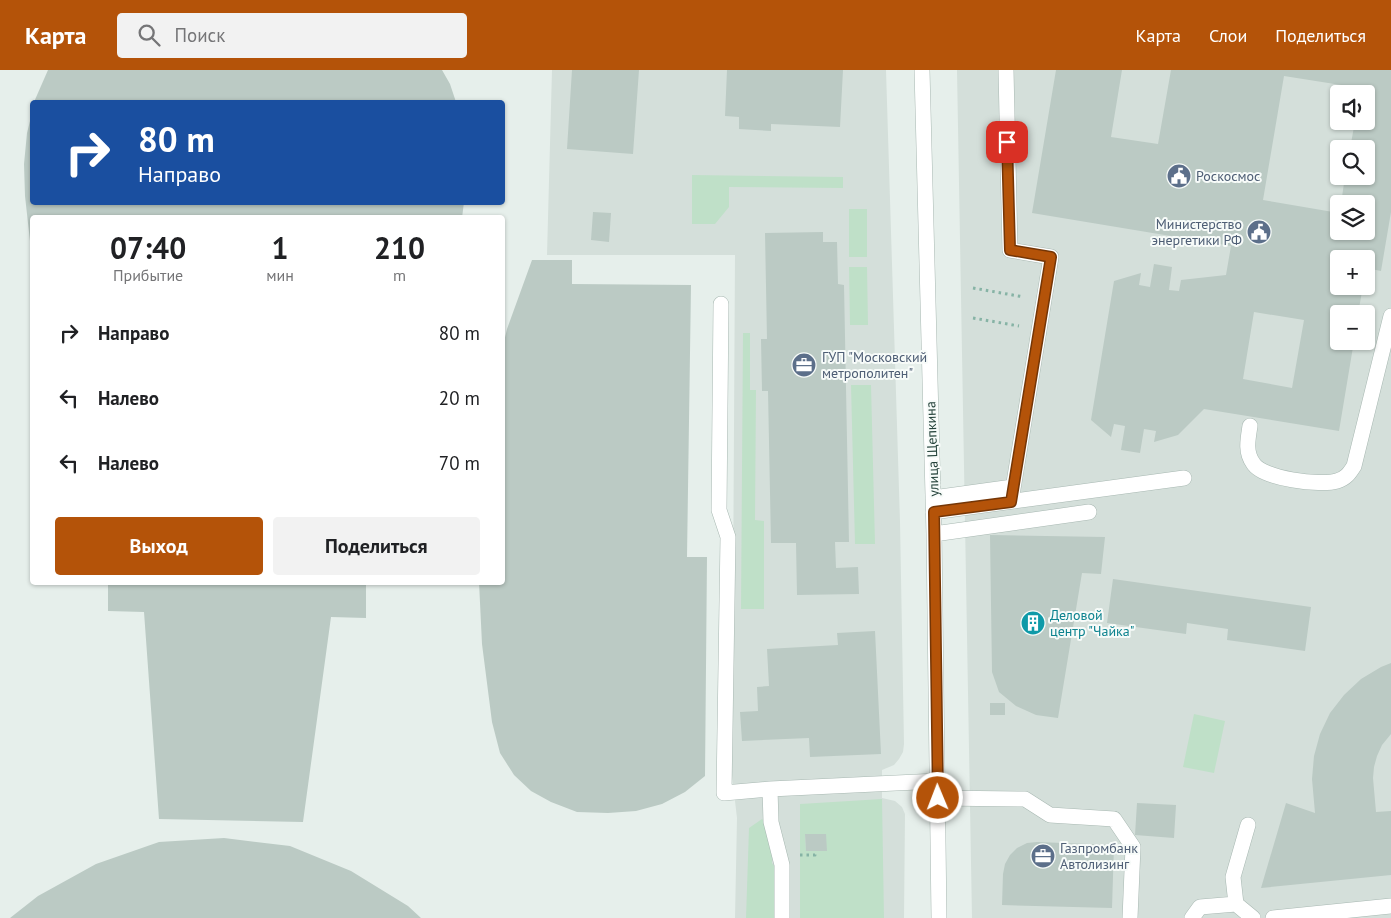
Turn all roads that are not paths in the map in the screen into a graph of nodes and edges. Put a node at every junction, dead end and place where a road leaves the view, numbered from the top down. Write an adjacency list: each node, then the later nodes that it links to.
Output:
1 (922, 70): 8 (street, улица Щепкина)
2 (1006, 70): 7 (street)
3 (721, 304): 12 (street)
4 (1391, 316): 5 (street)
5 (1250, 426)
6 (1184, 478): 7 (street)
7 (1012, 494): 8 (street)
8 (933, 505): 10 (street, улица Щепкина)
9 (1089, 512): 10 (street)
10 (934, 534): 11 (street, улица Щепкина)
11 (938, 782): 12 (street); 13 (street, улица Щепкина)
12 (770, 789): 17 (street)
13 (938, 798): 18 (street, улица Щепкина); 19 (street)
14 (1248, 824): 15 (street)
15 (1236, 904): 20 (street); 21 (street)
16 (1391, 906): 22 (street)
17 (782, 918)
18 (939, 918)
19 (1130, 918)
20 (1192, 918)
21 (1253, 918)
22 (1273, 918)

